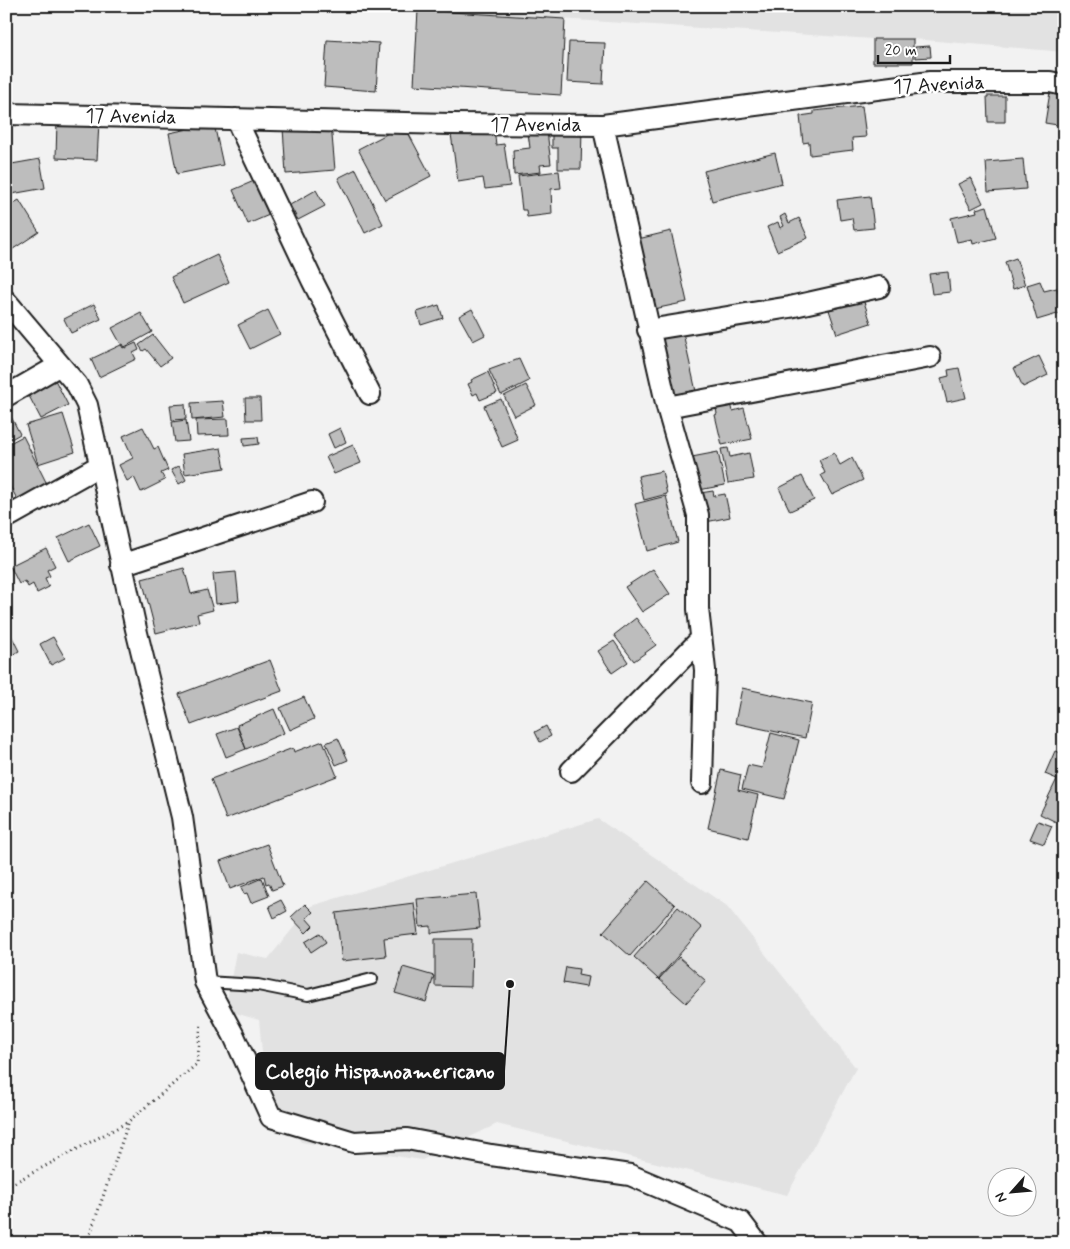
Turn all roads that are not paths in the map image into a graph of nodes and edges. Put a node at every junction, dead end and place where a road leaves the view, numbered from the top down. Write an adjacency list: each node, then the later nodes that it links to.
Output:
1 (1064, 84): 4 (street, 17 Avenida)
2 (6, 114): 3 (street, 17 Avenida)
3 (236, 119): 4 (street, 17 Avenida); 10 (street)
4 (603, 125): 7 (street)
5 (879, 287): 7 (street)
6 (6, 301): 9 (street)
7 (648, 330): 12 (street)
8 (930, 357): 12 (street)
9 (60, 365): 11 (street); 13 (street)
10 (370, 394)
11 (6, 396)
12 (666, 407): 17 (street)
13 (99, 466): 15 (street); 16 (street)
14 (312, 502): 16 (street)
15 (6, 518)
16 (122, 565): 21 (street)
17 (701, 639): 18 (street); 19 (street)
18 (572, 771)
19 (702, 783)
20 (372, 979): 21 (lane)
21 (205, 982): 22 (street)
22 (757, 1243)

